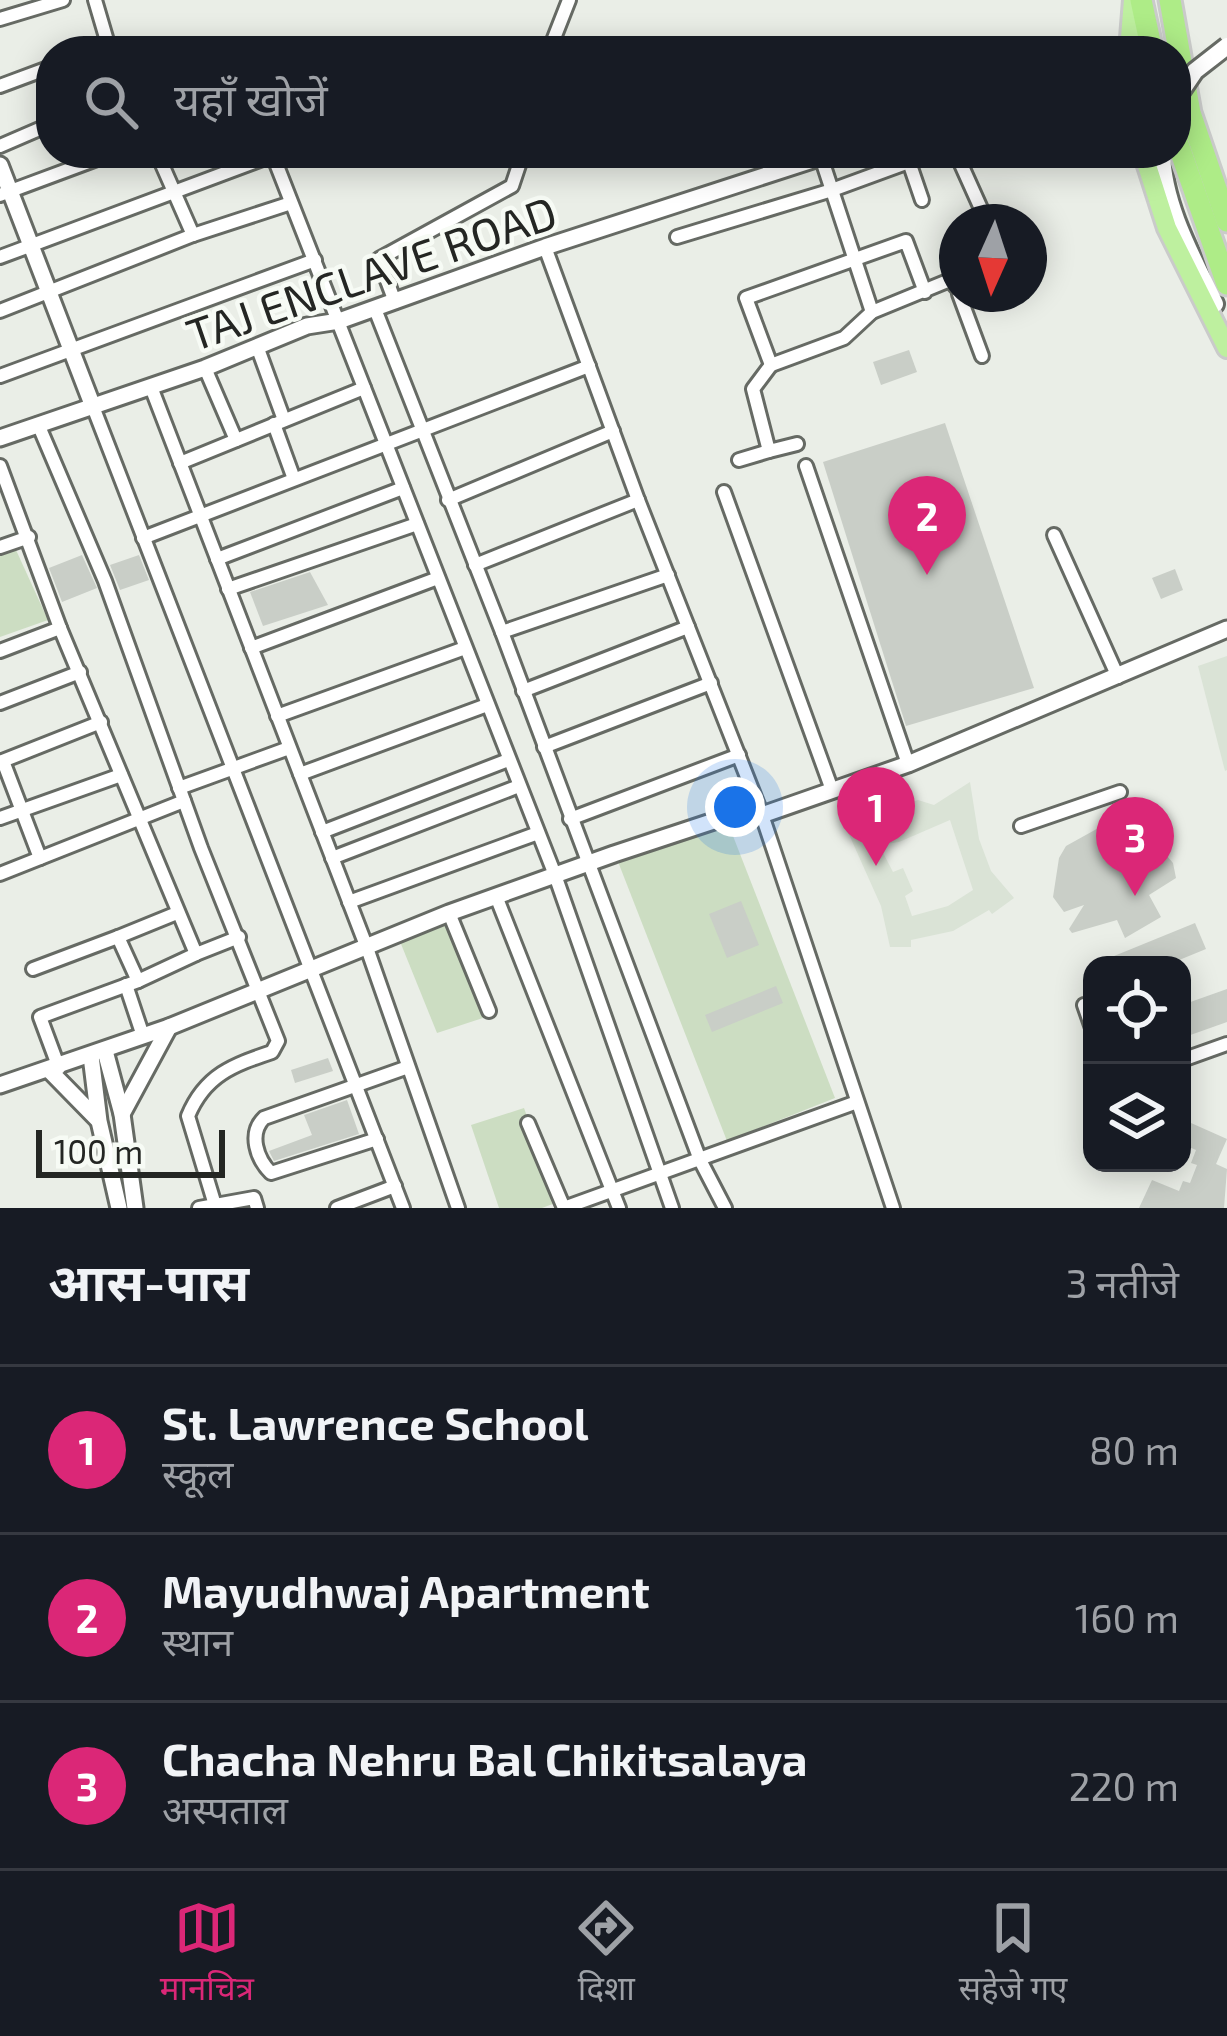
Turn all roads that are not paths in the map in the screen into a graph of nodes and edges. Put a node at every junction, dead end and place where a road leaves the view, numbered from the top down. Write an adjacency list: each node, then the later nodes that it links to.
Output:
1 (62, 0): 6 (street)
2 (95, 0): 7 (street)
3 (569, 0): 8 (street)
4 (1137, 0): 9 (highway); 10 (highway)
5 (1170, 0): 11 (highway)
6 (0, 19)
7 (106, 36)
8 (555, 36)
9 (1132, 36)
10 (1148, 36)
11 (1176, 36)
12 (1227, 46): 14 (main road, bridge)
13 (36, 73): 15 (street)
14 (1191, 77)
15 (0, 86)
16 (1191, 116): 39 (highway)
17 (36, 130): 18 (street)
18 (0, 146)
19 (0, 165): 34 (street)
20 (72, 168): 34 (street)
21 (164, 168): 35 (street)
22 (238, 168): 35 (street)
23 (277, 168): 37 (street)
24 (518, 168): 51 (street)
25 (788, 168): 43 (street, TAJ ENCLAVE ROAD)
26 (829, 168): 33 (street)
27 (892, 168): 33 (street)
28 (911, 168): 36 (street)
29 (963, 168): 38 (street)
30 (1148, 168): 59 (highway)
31 (1163, 168): 57 (main road)
32 (1186, 168): 47 (highway)
33 (832, 190): 41 (street); 45 (street)
34 (6, 193): 42 (street)
35 (176, 193): 40 (street); 42 (street)
36 (922, 200)
37 (291, 203): 40 (street); 46 (street)
38 (979, 204)
39 (1227, 221)
40 (193, 235): 49 (street)
41 (677, 237)
42 (33, 247): 44 (street); 49 (street)
43 (545, 248): 51 (street, TAJ ENCLAVE ROAD); 63 (street)
44 (0, 257)
45 (856, 259): 50 (street); 54 (street); 62 (street)
46 (315, 260): 56 (street); 60 (street)
47 (1227, 284)
48 (939, 285): 50 (street)
49 (51, 291): 53 (street); 60 (street)
50 (925, 292): 54 (street)
51 (395, 302): 52 (street, TAJ ENCLAVE ROAD)
52 (375, 309): 56 (street, TAJ ENCLAVE ROAD); 71 (street)
53 (0, 311)
54 (872, 312): 62 (street)
55 (966, 312): 61 (street)
56 (339, 321): 58 (street, TAJ ENCLAVE ROAD); 67 (street)
57 (1227, 329)
58 (257, 346): 64 (street, TAJ ENCLAVE ROAD); 69 (street)
59 (1227, 348)
60 (68, 350): 65 (street); 68 (street)
61 (982, 356)
62 (771, 365): 77 (street)
63 (589, 366): 71 (street); 72 (street)
64 (205, 368): 66 (street, TAJ ENCLAVE ROAD); 74 (street)
65 (0, 376)
66 (151, 387): 68 (street, TAJ ENCLAVE ROAD); 79 (street)
67 (364, 388): 69 (street); 76 (street)
68 (92, 404): 70 (street, TAJ ENCLAVE ROAD); 92 (street)
69 (279, 422): 74 (street); 82 (street)
70 (38, 424): 73 (street, TAJ ENCLAVE ROAD); 126 (street)
71 (420, 431): 76 (street); 86 (street)
72 (613, 431): 86 (street); 87 (street)
73 (0, 438)
74 (236, 440): 79 (street)
75 (797, 444): 77 (street)
76 (384, 445): 82 (street); 83 (street)
77 (769, 451): 78 (street)
78 (739, 460)
79 (180, 463): 88 (street)
80 (0, 466): 85 (street)
81 (806, 466): 119 (street)
82 (294, 478): 88 (street)
83 (403, 488): 89 (street); 94 (street)
84 (724, 492): 124 (street)
85 (5, 495): 91 (street)
86 (448, 500): 95 (street)
87 (638, 500): 95 (street); 96 (street)
88 (200, 515): 92 (street); 94 (street)
89 (417, 524): 97 (street); 98 (street)
90 (1054, 535): 107 (street)
91 (29, 537): 93 (street); 100 (street)
92 (143, 538): 120 (street)
93 (0, 547)
94 (217, 559): 98 (street)
95 (475, 565): 102 (street)
96 (668, 575): 99 (street); 102 (street)
97 (438, 578): 103 (street); 104 (street)
98 (228, 589): 103 (street)
99 (688, 627): 108 (street); 109 (street)
100 (60, 628): 105 (street); 106 (street)
101 (1227, 629): 107 (street)
102 (502, 632): 109 (street)
103 (251, 648): 112 (street)
104 (465, 648): 111 (street); 112 (street)
105 (0, 651)
106 (80, 673): 110 (street); 113 (street)
107 (1118, 677): 119 (street)
108 (711, 683): 114 (street); 116 (street)
109 (524, 691): 114 (street)
110 (0, 703)
111 (487, 706): 117 (street); 122 (street)
112 (277, 716): 115 (street)
113 (101, 722): 118 (street); 121 (street)
114 (544, 747): 131 (street)
115 (289, 748): 120 (street); 122 (street)
116 (739, 755): 128 (street); 131 (street)
117 (508, 760): 123 (street); 133 (street)
118 (1, 761): 127 (street)
119 (908, 764): 124 (street)
120 (233, 769): 126 (street); 149 (street)
121 (121, 775): 127 (street); 130 (street)
122 (300, 775): 133 (street)
123 (519, 786): 134 (street); 136 (street)
124 (827, 792): 128 (street)
125 (1120, 792): 132 (street)
126 (181, 795): 130 (street); 145 (street)
127 (21, 810): 129 (street); 135 (street)
128 (762, 815): 137 (street); 162 (street)
129 (0, 818)
130 (139, 819): 135 (street); 142 (street)
131 (570, 819): 137 (street)
132 (1021, 826)
133 (322, 832): 136 (street)
134 (538, 833): 139 (street); 141 (street)
135 (40, 858): 138 (street)
136 (332, 858): 141 (street)
137 (586, 863): 139 (street); 167 (street)
138 (0, 874)
139 (555, 875): 140 (street); 168 (street)
140 (496, 896): 143 (street); 170 (street)
141 (349, 902): 146 (street)
142 (177, 913): 144 (street); 147 (street)
143 (449, 913): 146 (street); 152 (street)
144 (118, 937): 148 (street); 150 (street)
145 (239, 938): 147 (street); 151 (street)
146 (367, 948): 149 (street); 158 (street)
147 (196, 955): 150 (street)
148 (33, 969)
149 (311, 969): 151 (street); 161 (street)
150 (132, 983): 154 (street); 159 (street)
151 (259, 989): 153 (street); 171 (street)
152 (489, 1012)
153 (169, 1027): 154 (street); 163 (street)
154 (143, 1036): 156 (street)
155 (1227, 1044): 157 (street)
156 (98, 1053): 159 (street); 163 (street); 164 (street)
157 (1191, 1057)
158 (408, 1067): 161 (street); 178 (street)
159 (54, 1069): 160 (street); 164 (street)
160 (0, 1085)
161 (354, 1085): 166 (street); 166 (street)
162 (857, 1102): 167 (street); 183 (street)
163 (122, 1114): 173 (street)
164 (99, 1121): 172 (street)
165 (528, 1123): 179 (street)
166 (377, 1139): 169 (street)
167 (700, 1160): 168 (street); 182 (street)
168 (658, 1173): 170 (street); 181 (street)
169 (395, 1186): 176 (street); 177 (street)
170 (613, 1192): 179 (street); 180 (street)
171 (214, 1205): 174 (street); 175 (street)
172 (119, 1208)
173 (135, 1208)
174 (199, 1208)
175 (257, 1208)
176 (337, 1208)
177 (404, 1208)
178 (458, 1208)
179 (564, 1208)
180 (619, 1208)
181 (672, 1208)
182 (724, 1208)
183 (893, 1208)

